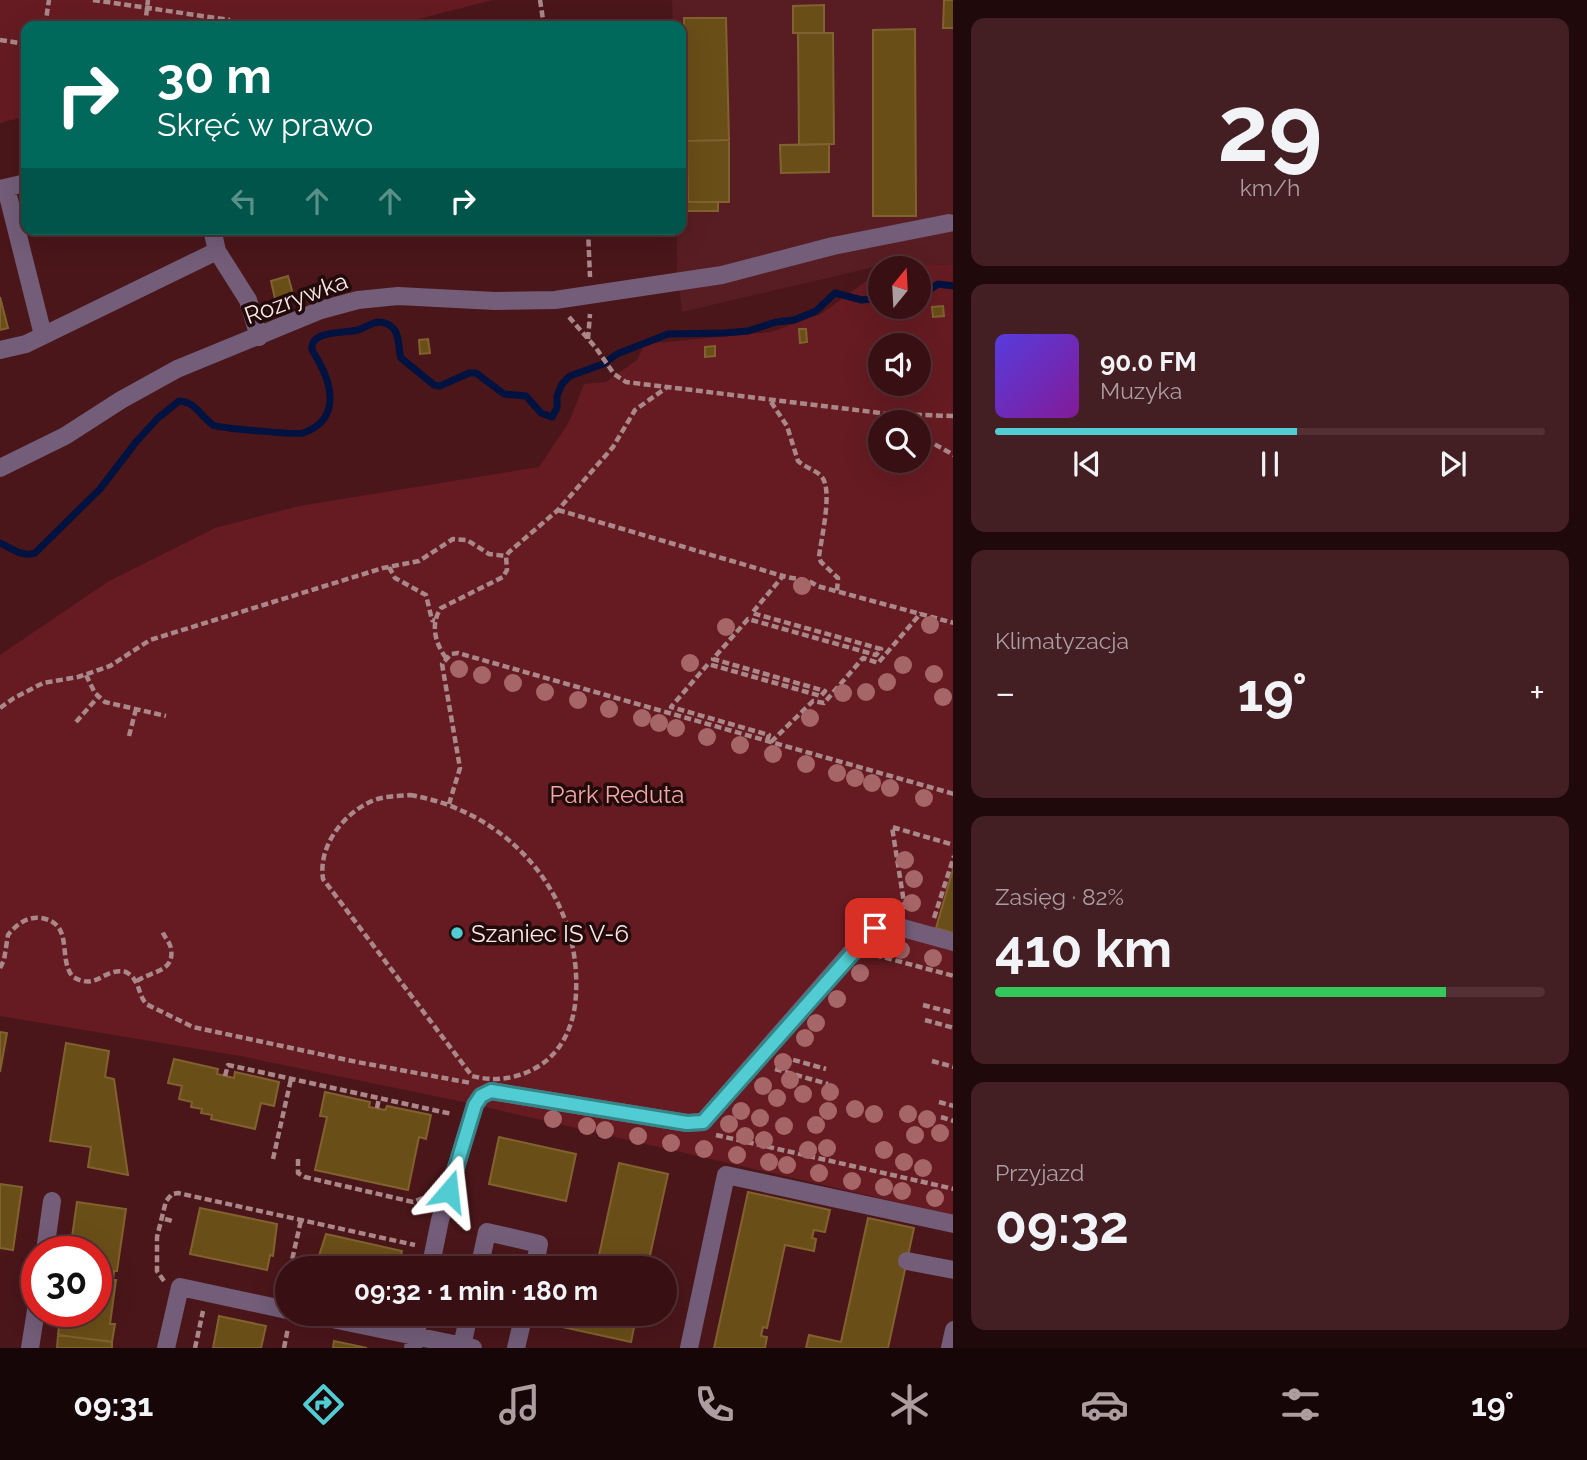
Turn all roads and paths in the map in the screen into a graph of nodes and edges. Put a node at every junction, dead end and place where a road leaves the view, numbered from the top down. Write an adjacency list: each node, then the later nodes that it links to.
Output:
1 (49, 0): 7 (path)
2 (93, 0): 5 (path)
3 (148, 0): 5 (path)
4 (540, 0): 9 (path)
5 (147, 8): 6 (path); 8 (path)
6 (230, 20)
7 (46, 21)
8 (146, 21)
9 (543, 21)
10 (0, 40): 11 (path)
11 (21, 43)
12 (21, 184): 13 (street)
13 (3, 189): 20 (street)
14 (949, 223): 18 (street, Rozrywka)
15 (213, 235): 17 (street)
16 (588, 235): 18 (path)
17 (217, 251): 20 (street); 21 (street)
18 (592, 294): 19 (street, Rozrywka)
19 (555, 300): 21 (street, Rozrywka); 23 (path)
20 (43, 335): 22 (street)
21 (258, 337): 30 (street, Rozrywka)
22 (0, 350)
23 (667, 388): 24 (path); 31 (path)
24 (770, 401): 25 (path); 35 (path)
25 (868, 413)
26 (931, 416): 27 (path)
27 (953, 416)
28 (931, 442): 29 (path)
29 (953, 454)
30 (0, 468)
31 (558, 510): 32 (path); 34 (path)
32 (506, 556): 33 (path); 37 (path)
33 (389, 567): 37 (path); 42 (path)
34 (783, 576): 35 (path); 39 (path)
35 (837, 591): 36 (path)
36 (921, 614): 38 (path); 40 (path)
37 (435, 621): 41 (path)
38 (953, 623)
39 (876, 655): 40 (path); 44 (path)
40 (882, 657): 45 (path)
41 (446, 658): 51 (path); 53 (path)
42 (86, 675): 43 (path); 46 (path)
43 (98, 696): 47 (path); 49 (path)
44 (821, 696): 45 (path); 51 (path)
45 (828, 699): 51 (path)
46 (0, 708)
47 (136, 709): 48 (path); 50 (path)
48 (166, 716)
49 (76, 722)
50 (129, 736)
51 (769, 742): 52 (path)
52 (953, 794)
53 (449, 804): 53 (path)
54 (953, 845): 58 (path)
55 (953, 859): 56 (path)
56 (928, 921)
57 (162, 929): 64 (path)
58 (908, 929): 59 (street); 61 (street)
59 (953, 942)
60 (3, 943): 62 (path); 64 (path)
61 (854, 949): 63 (path); 69 (street)
62 (0, 968)
63 (953, 976)
64 (137, 981): 76 (path)
65 (923, 1005): 66 (path)
66 (953, 1013)
67 (925, 1020): 68 (path)
68 (953, 1028)
69 (761, 1058): 72 (path); 75 (path); 83 (street)
70 (932, 1061): 71 (path)
71 (953, 1067)
72 (826, 1069)
73 (225, 1076): 74 (path)
74 (290, 1079): 77 (path); 85 (path)
75 (828, 1084)
76 (491, 1091): 83 (street); 97 (street)
77 (379, 1098): 80 (path); 84 (path)
78 (939, 1102): 79 (path)
79 (953, 1106)
80 (377, 1108)
81 (941, 1117): 82 (path)
82 (953, 1121)
83 (696, 1124): 87 (path)
84 (451, 1127)
85 (273, 1159)
86 (298, 1159): 88 (path)
87 (952, 1188)
88 (433, 1191)
89 (52, 1201): 94 (street)
90 (164, 1219): 92 (path)
91 (301, 1220): 95 (path); 96 (path); 102 (path)
92 (172, 1221)
93 (953, 1224): 113 (street)
94 (47, 1236)
95 (417, 1249)
96 (293, 1256)
97 (433, 1256)
98 (482, 1256): 99 (street)
99 (537, 1256)
100 (907, 1261): 101 (street)
101 (953, 1270)
102 (168, 1282)
103 (275, 1307): 111 (street)
104 (352, 1326): 108 (street)
105 (468, 1326): 109 (street)
106 (521, 1326): 112 (street)
107 (33, 1327): 110 (street)
108 (414, 1343): 109 (street)
109 (467, 1347)
110 (30, 1348)
111 (166, 1348)
112 (516, 1348)
113 (689, 1348)

